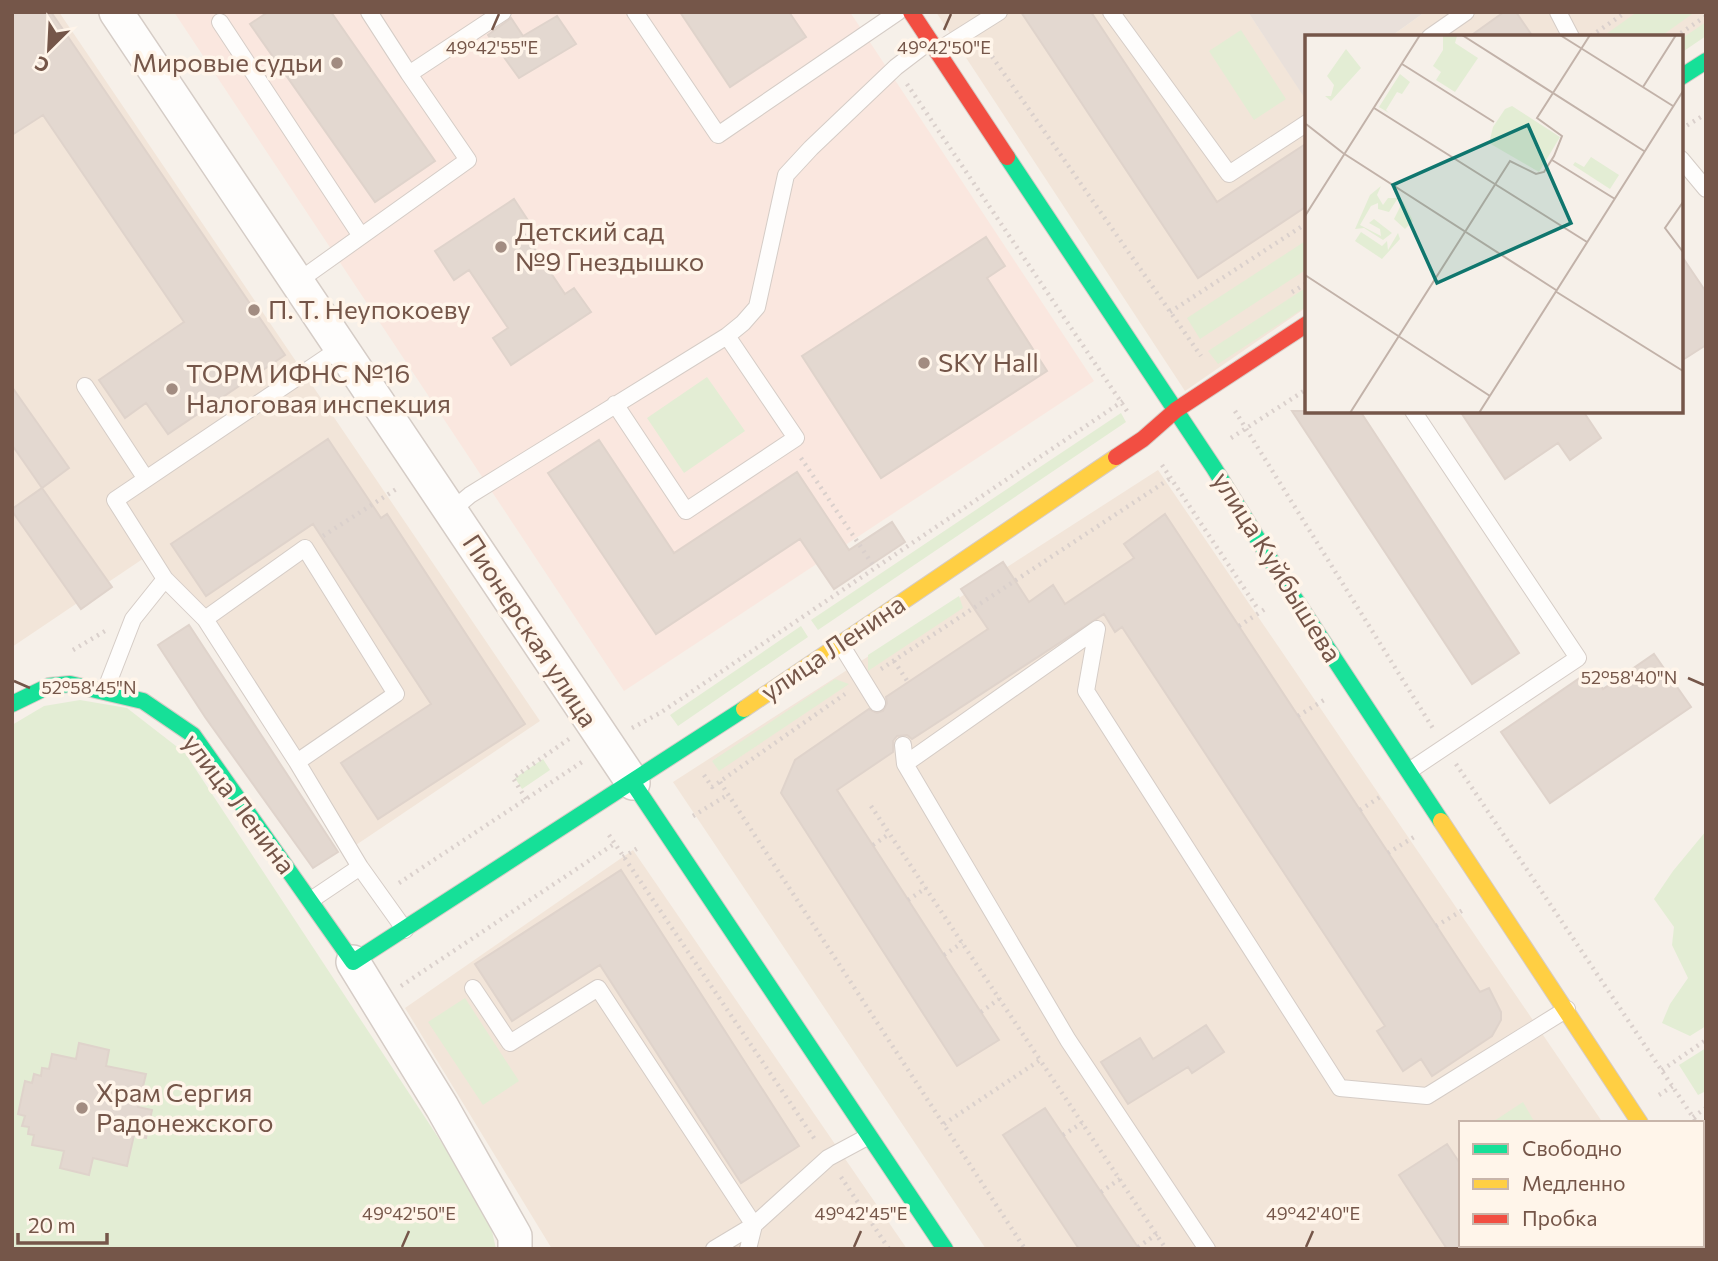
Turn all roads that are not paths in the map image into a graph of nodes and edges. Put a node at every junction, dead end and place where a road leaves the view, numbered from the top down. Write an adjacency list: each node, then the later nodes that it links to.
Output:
1 (116, 12): 22 (street, Пионерская улица)
2 (369, 12): 16 (lane)
3 (502, 12): 16 (lane)
4 (635, 12): 5 (lane)
5 (898, 12)
6 (911, 12): 14 (street, улица Куйбышева)
7 (999, 12): 14 (lane)
8 (1111, 12): 18 (lane)
9 (1466, 12): 12 (lane)
10 (1558, 12): 13 (lane)
11 (220, 22): 21 (lane)
12 (1433, 35)
13 (1570, 35)
14 (933, 46): 24 (lane); 28 (street, улица Куйбышева)
15 (1706, 61): 17 (street)
16 (409, 74): 21 (lane)
17 (1683, 76)
18 (1305, 124)
19 (1683, 161): 20 (lane)
20 (1706, 189)
21 (361, 236): 22 (lane)
22 (297, 282): 25 (street, Пионерская улица)
23 (1305, 325): 28 (street, улица Ленина)
24 (726, 336): 27 (lane); 27 (lane)
25 (342, 347): 30 (lane); 31 (street, Пионерская улица)
26 (85, 386): 30 (lane)
27 (615, 404): 31 (lane)
28 (1176, 410): 34 (street, улица Ленина); 41 (street, улица Куйбышева)
29 (1414, 413): 41 (lane)
30 (146, 479): 32 (lane)
31 (451, 511): 42 (street, Пионерская улица)
32 (165, 579): 33 (lane); 35 (lane)
33 (205, 619): 39 (lane); 39 (lane)
34 (840, 643): 36 (lane); 42 (street, улица Ленина)
35 (105, 691): 37 (street, улица Ленина); 44 (street, улица Ленина)
36 (877, 703)
37 (12, 704)
38 (903, 745): 40 (lane)
39 (297, 762): 43 (lane)
40 (905, 764): 48 (lane); 56 (lane)
41 (1409, 771): 48 (street, улица Куйбышева)
42 (633, 783): 45 (street, улица Ленина); 50 (street, Пионерская улица)
43 (360, 867): 44 (lane); 45 (lane)
44 (311, 900): 46 (street, улица Ленина)
45 (405, 930): 46 (street, улица Ленина)
46 (353, 962): 52 (street, улица Ленина)
47 (473, 988): 51 (lane)
48 (1567, 1009): 49 (street, улица Куйбышева)
49 (1639, 1121)
50 (869, 1136): 51 (lane); 55 (street, Пионерская улица)
51 (754, 1225): 53 (lane); 54 (lane)
52 (515, 1249)
53 (714, 1249)
54 (748, 1249)
55 (945, 1249)
56 (1207, 1249)

